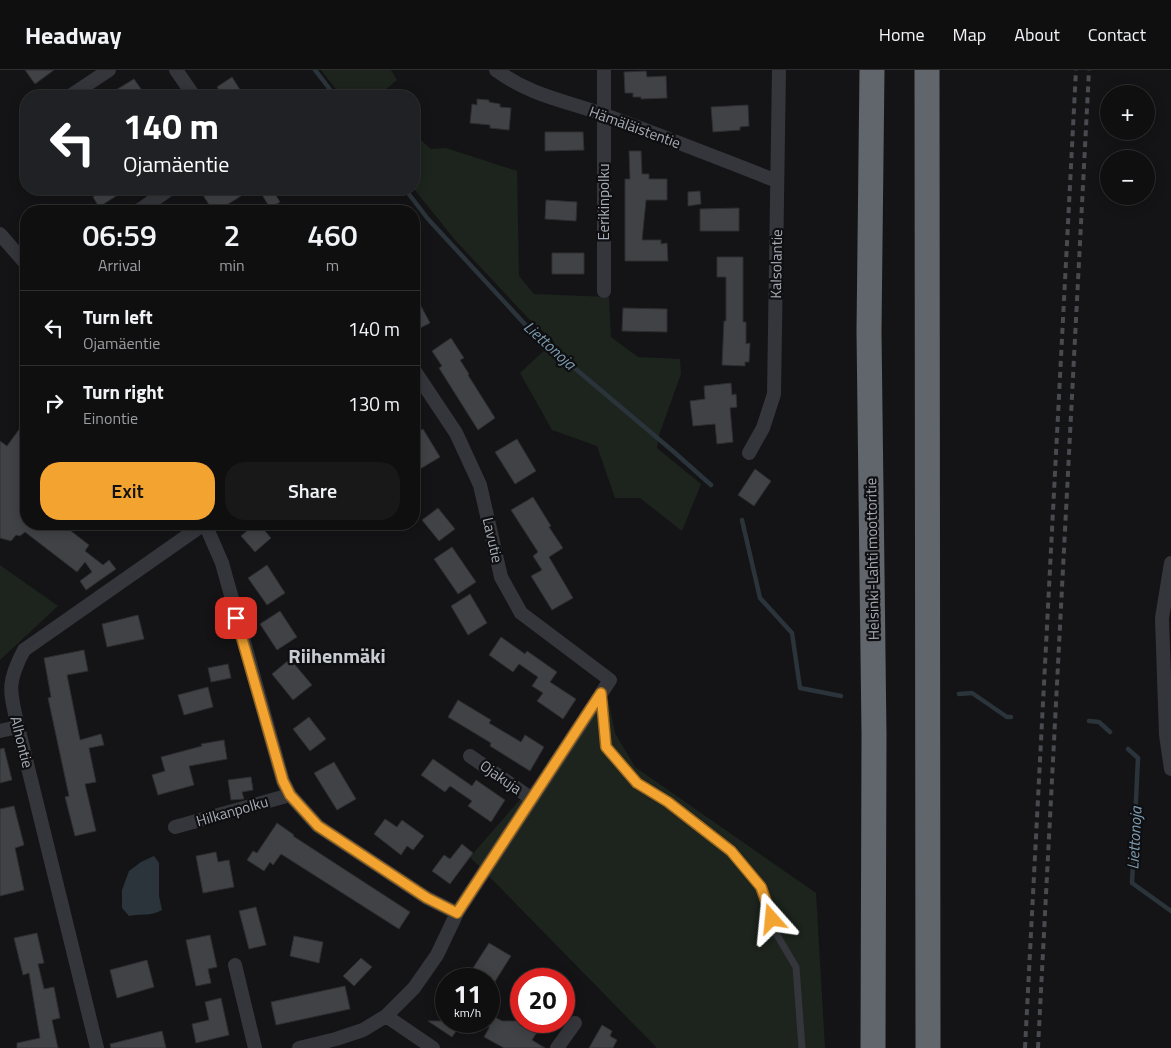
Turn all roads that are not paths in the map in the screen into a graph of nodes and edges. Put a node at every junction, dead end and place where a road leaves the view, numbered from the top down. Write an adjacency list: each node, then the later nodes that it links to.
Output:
1 (109, 70): 8 (street)
2 (176, 70): 9 (street)
3 (496, 70): 10 (street, Hämäläistentie)
4 (604, 70): 10 (street, Eerikinpolku)
5 (779, 70): 11 (street, Kalsolantie)
6 (872, 70): 40 (highway, Helsinki-Lahti moottoritie)
7 (926, 70): 41 (highway)
8 (79, 90)
9 (190, 90)
10 (603, 114): 11 (street, Hämäläistentie); 16 (street, Eerikinpolku)
11 (778, 181): 18 (street, Kalsolantie)
12 (161, 195): 13 (street)
13 (147, 205)
14 (0, 234): 15 (street)
15 (20, 257)
16 (604, 291)
17 (420, 379): 22 (street, Lavutie)
18 (749, 453)
19 (195, 530): 23 (street, Alhontie)
20 (207, 530): 27 (street)
21 (1171, 563): 26 (street)
22 (601, 693): 28 (street); 39 (lane)
23 (18, 727): 24 (street); 34 (street, Alhontie)
24 (0, 731)
25 (470, 756): 28 (street, Ojakuja)
26 (1171, 769)
27 (290, 795): 29 (street, Hilkanpolku); 30 (street)
28 (532, 799): 30 (street)
29 (175, 827)
30 (457, 913): 32 (street)
31 (235, 965): 35 (street)
32 (386, 1016): 36 (street); 37 (street)
33 (568, 1033): 38 (street)
34 (98, 1048)
35 (255, 1048)
36 (299, 1048)
37 (433, 1048)
38 (557, 1048)
39 (802, 1048)
40 (873, 1048)
41 (928, 1048)

